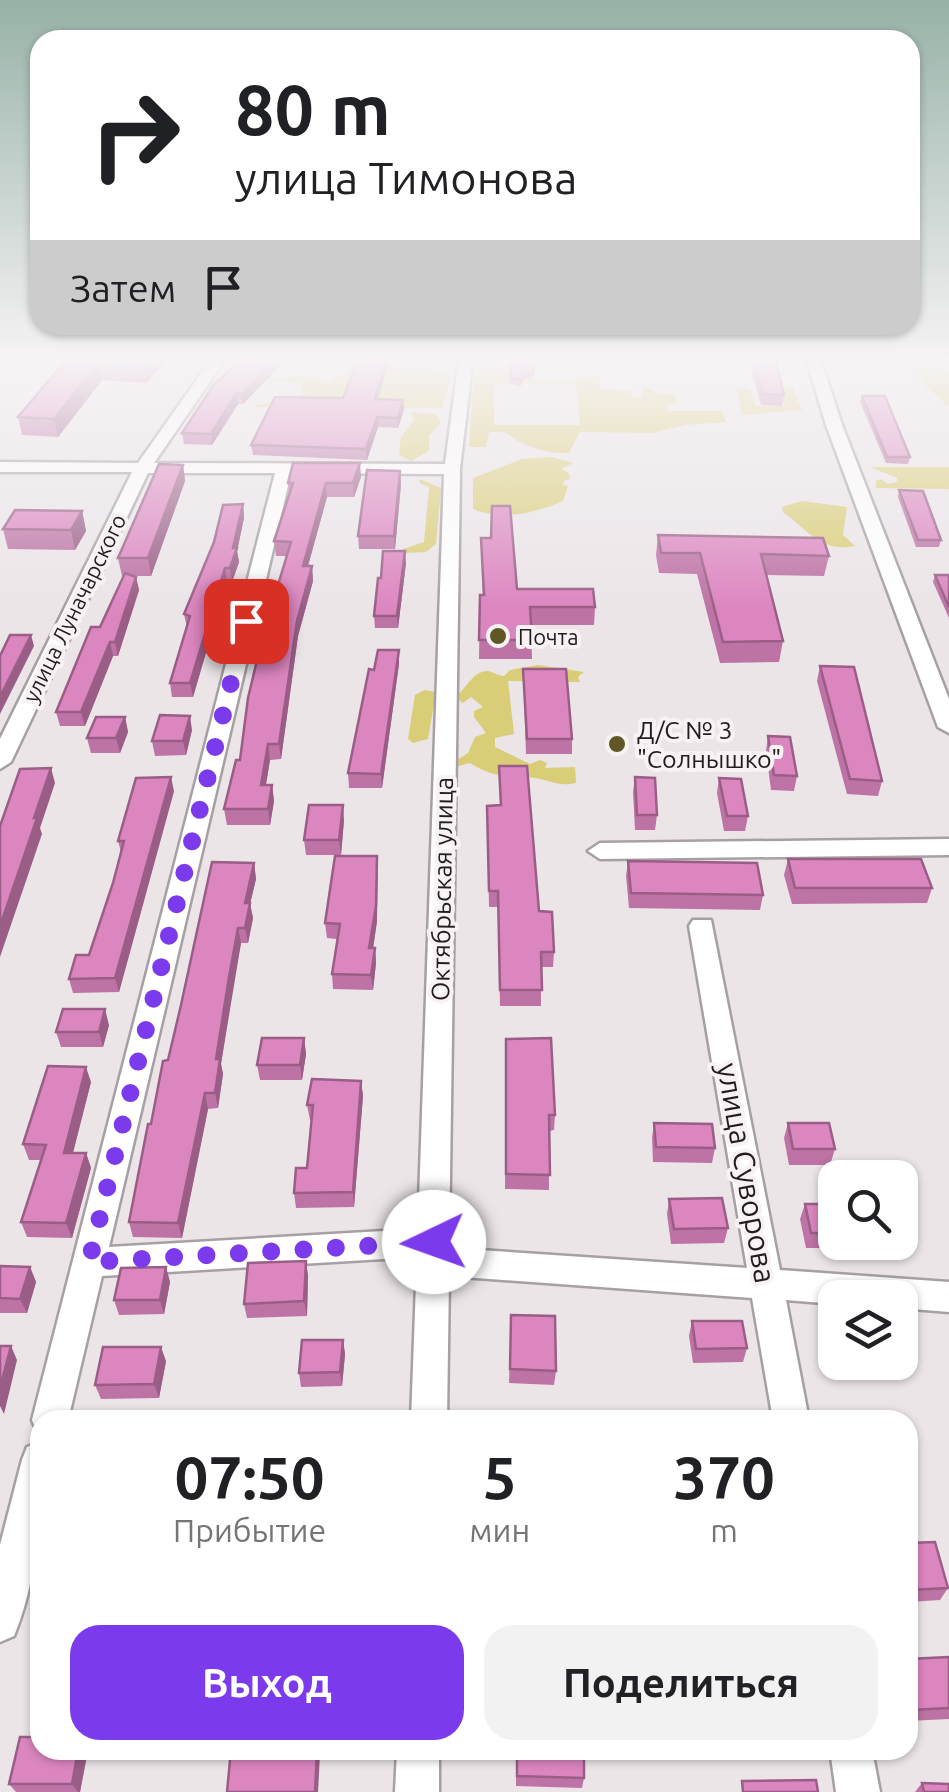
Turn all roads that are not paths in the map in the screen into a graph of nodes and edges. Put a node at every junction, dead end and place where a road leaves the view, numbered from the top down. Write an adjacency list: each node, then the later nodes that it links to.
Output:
1 (161, 442): 5 (street, улица Луначарского)
2 (456, 442): 7 (street, Октябрьская улица)
3 (841, 442): 8 (street)
4 (0, 467): 5 (street)
5 (141, 470): 6 (street); 9 (street, улица Луначарского)
6 (284, 470): 7 (street); 14 (street)
7 (452, 470): 13 (street, Октябрьская улица)
8 (949, 726)
9 (0, 762)
10 (949, 848): 11 (street)
11 (600, 850)
12 (702, 926): 15 (street, улица Суворова)
13 (434, 1252): 14 (street); 15 (street); 18 (street, Октябрьская улица)
14 (89, 1262): 17 (street)
15 (767, 1284): 16 (street); 19 (street, улица Суворова)
16 (949, 1297)
17 (52, 1410)
18 (428, 1410)
19 (789, 1410)
20 (30, 1500): 21 (street)
21 (0, 1622)
22 (418, 1760): 24 (street)
23 (852, 1760): 25 (street)
24 (417, 1792)
25 (858, 1792)

